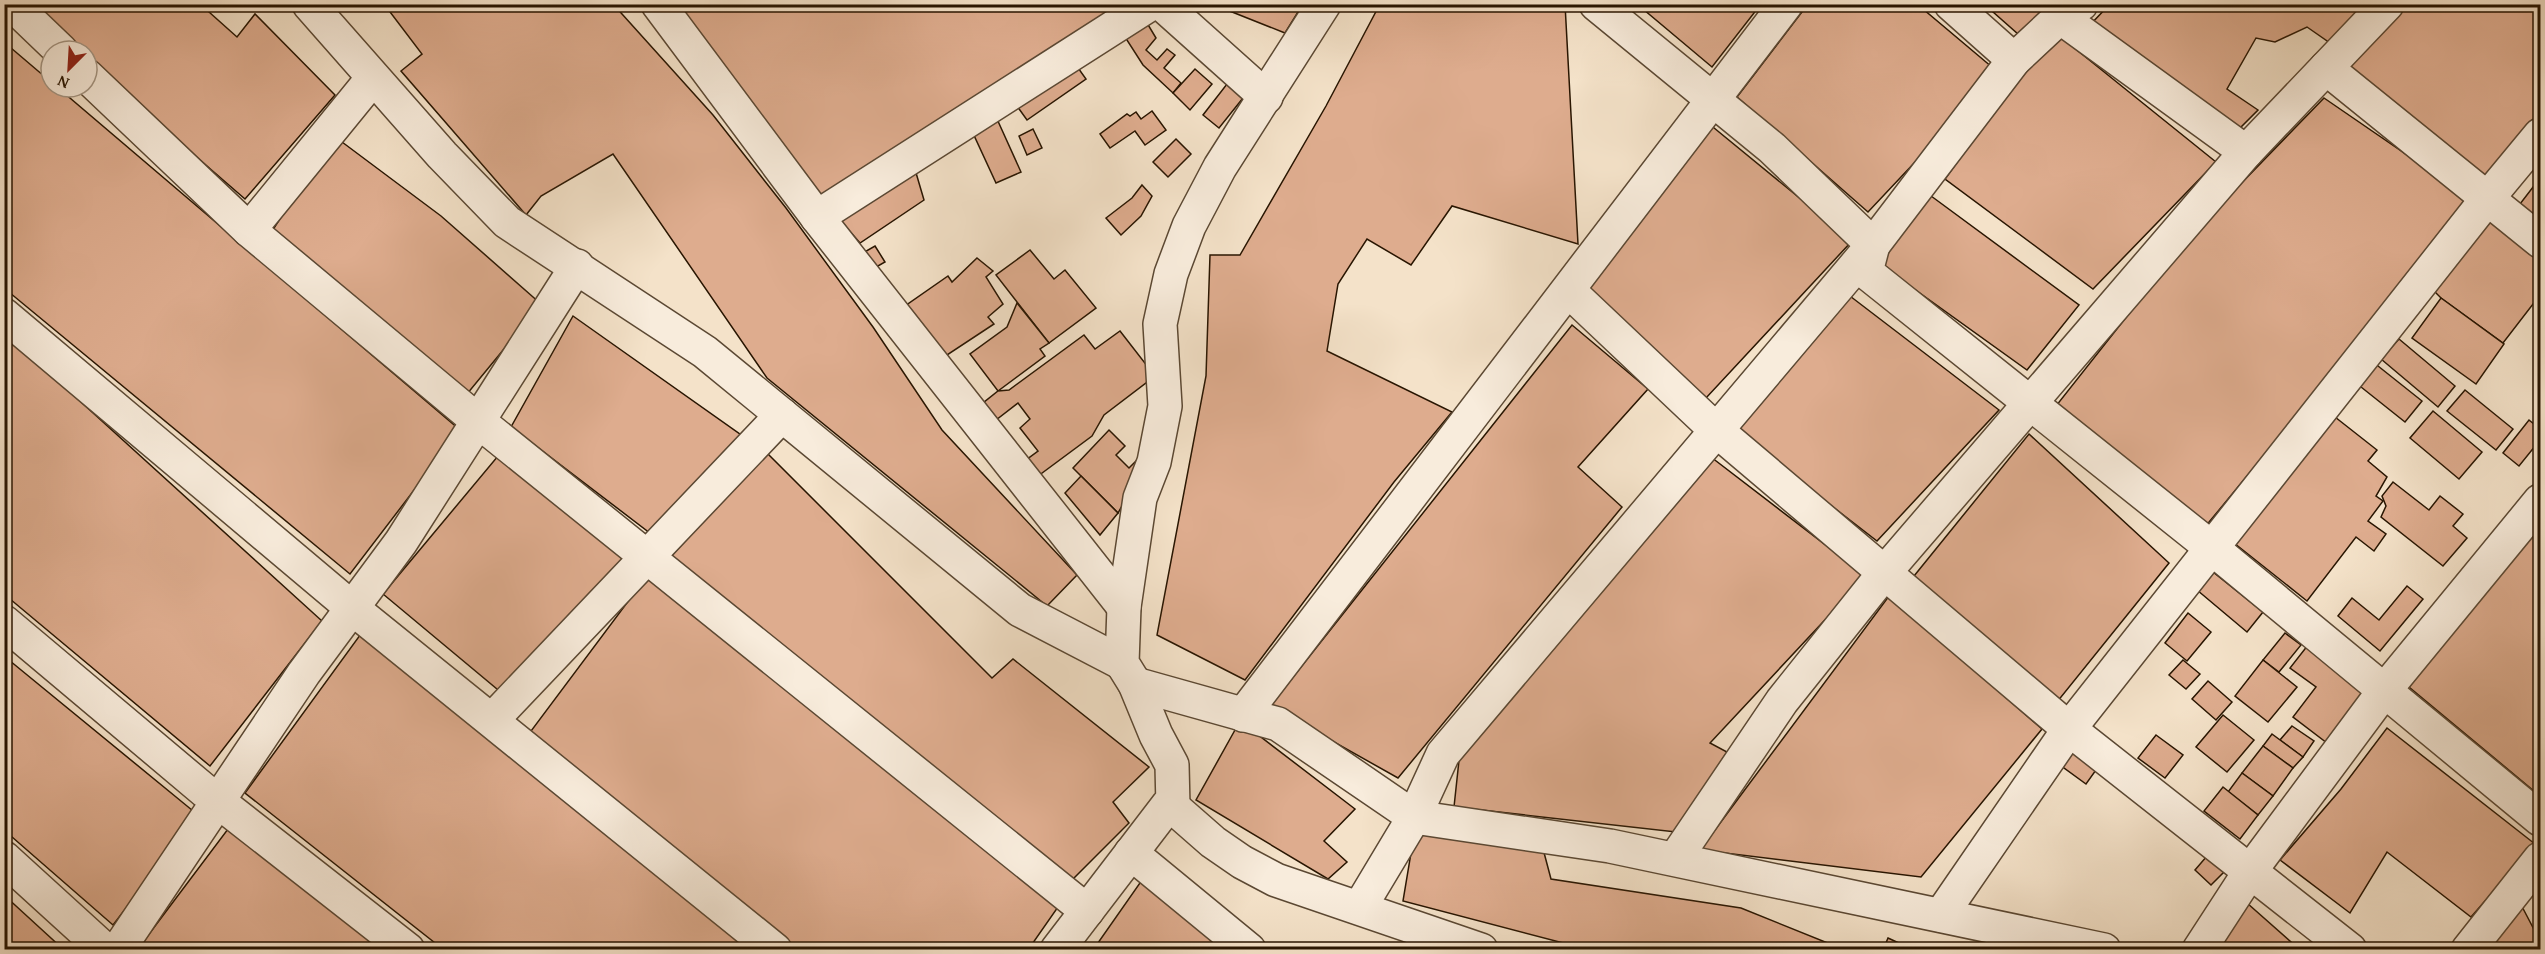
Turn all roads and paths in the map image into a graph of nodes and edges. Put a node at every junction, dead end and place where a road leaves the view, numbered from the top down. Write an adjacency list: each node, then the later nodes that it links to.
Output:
1 (12, 4): 12 (street)
2 (309, 4): 15 (street)
3 (658, 4): 22 (street)
4 (1150, 4): 22 (street)
5 (1162, 4): 17 (street)
6 (1324, 4): 17 (street)
7 (1596, 4): 18 (street)
8 (1786, 4): 18 (street)
9 (1951, 4): 13 (street)
10 (2386, 4): 14 (street)
11 (2070, 11): 13 (street); 20 (street)
12 (48, 39)
13 (2014, 60): 25 (street)
14 (2326, 68): 20 (street); 21 (street)
15 (373, 78): 23 (street); 26 (street)
16 (99, 87): 23 (street)
17 (1266, 97): 37 (street)
18 (1714, 100): 25 (street); 27 (street)
19 (2541, 135): 21 (street)
20 (2246, 152): 29 (street)
21 (2487, 199): 24 (street); 34 (street)
22 (817, 217): 37 (street)
23 (249, 230): 31 (street)
24 (2541, 241)
25 (1873, 245): 29 (street); 32 (street)
26 (577, 266): 30 (street); 31 (street)
27 (1569, 291): 32 (street); 42 (street)
28 (4, 315): 38 (street)
29 (2030, 404): 34 (street); 36 (street)
30 (782, 415): 35 (street); 40 (street)
31 (478, 421): 35 (street); 38 (street)
32 (1716, 430): 36 (street); 47 (street)
33 (2541, 501): 41 (street)
34 (2213, 549): 41 (street); 44 (street)
35 (647, 557): 43 (street); 55 (street)
36 (1886, 572): 44 (street); 51 (street)
37 (1124, 607): 40 (street)
38 (352, 608): 43 (street); 45 (street)
39 (4, 622): 45 (street)
40 (1129, 673): 42 (street); 46 (street)
41 (2384, 692): 48 (street); 53 (street)
42 (1243, 715): 47 (street)
43 (492, 720): 61 (street)
44 (2069, 729): 53 (street); 56 (street)
45 (219, 802): 59 (street); 60 (street)
46 (1171, 806): 49 (street); 54 (street)
47 (1414, 817): 51 (street); 54 (street)
48 (2541, 819)
49 (1131, 853): 55 (street); 63 (street)
50 (4, 858): 58 (street)
51 (1675, 859): 56 (street)
52 (2541, 859): 68 (street)
53 (2251, 870): 66 (street); 67 (street)
54 (1360, 907): 64 (street)
55 (1087, 911): 62 (street)
56 (1941, 915): 57 (street)
57 (2010, 940): 65 (street)
58 (105, 950)
59 (118, 950)
60 (408, 950)
61 (775, 950)
62 (1057, 950)
63 (1249, 950)
64 (1480, 950)
65 (2104, 950)
66 (2199, 950)
67 (2350, 950)
68 (2468, 950)

